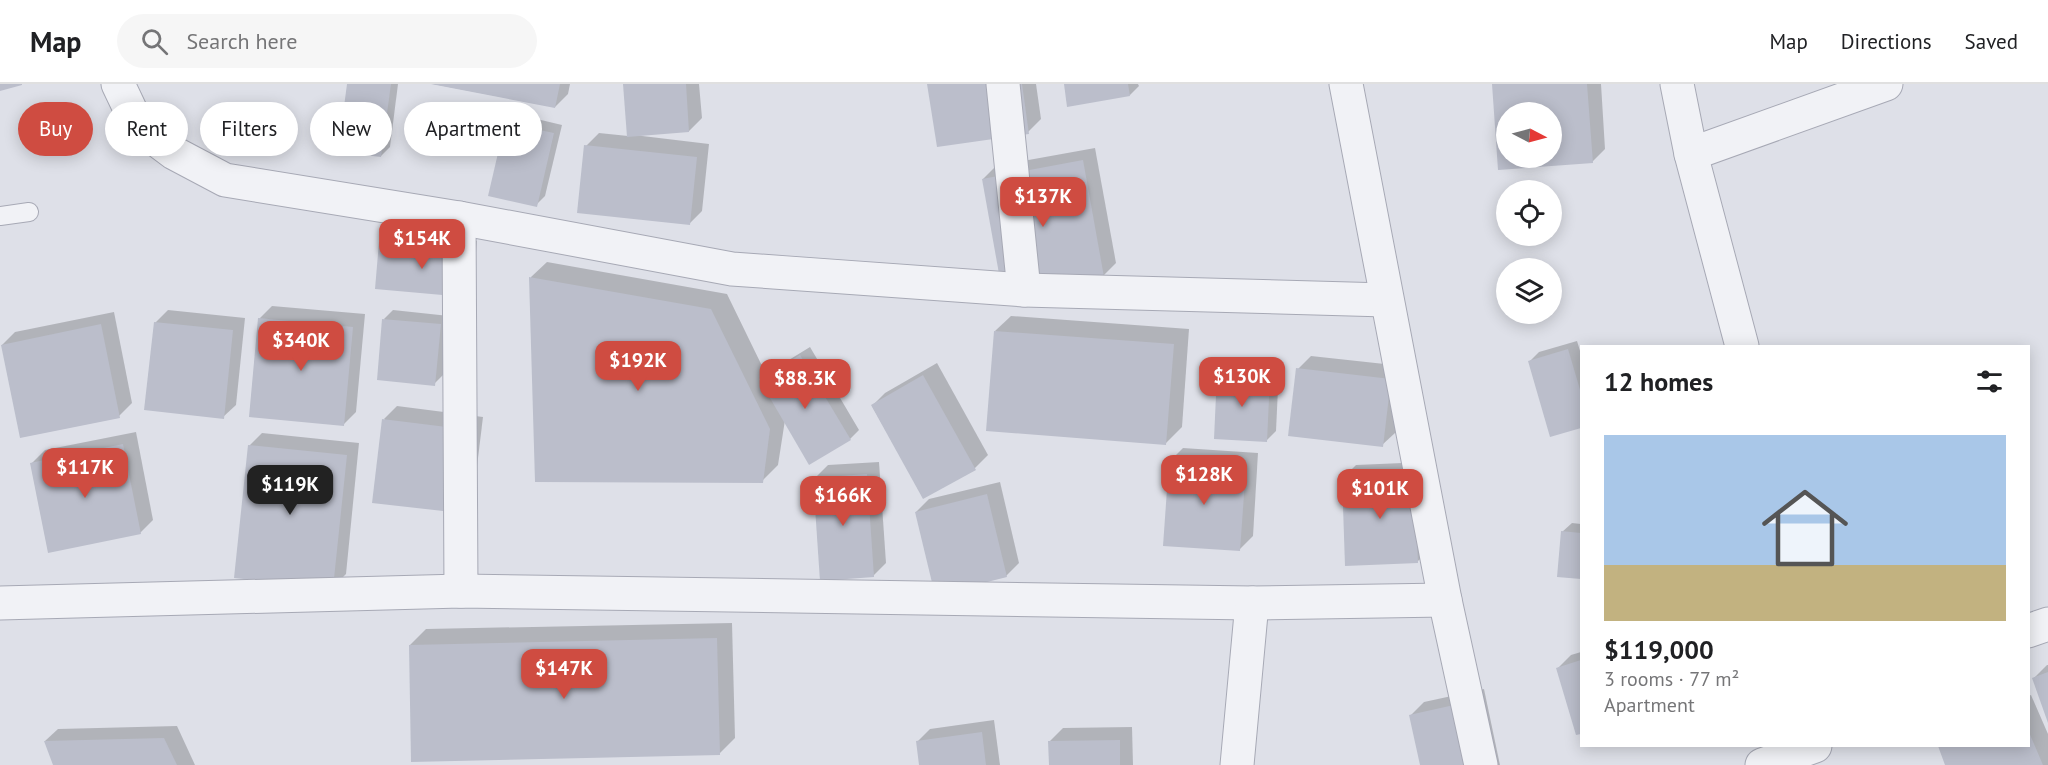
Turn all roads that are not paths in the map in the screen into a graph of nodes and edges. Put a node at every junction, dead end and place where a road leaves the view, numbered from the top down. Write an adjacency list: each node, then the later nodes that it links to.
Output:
1 (118, 84): 9 (street)
2 (1002, 84): 10 (street)
3 (1346, 84): 11 (street)
4 (1677, 84): 6 (street)
5 (1886, 84): 6 (street)
6 (1691, 154): 12 (street)
7 (29, 212): 8 (lane)
8 (0, 216)
9 (459, 218): 10 (street); 13 (street)
10 (1024, 290): 11 (street)
11 (1386, 300): 14 (street)
12 (1742, 345)
13 (461, 591): 15 (street); 16 (street)
14 (1444, 600): 16 (street); 21 (street)
15 (0, 603)
16 (1252, 603): 20 (street)
17 (2048, 624): 18 (street)
18 (2030, 630)
19 (1812, 747): 22 (street)
20 (1237, 765)
21 (1480, 765)
22 (1762, 765)

